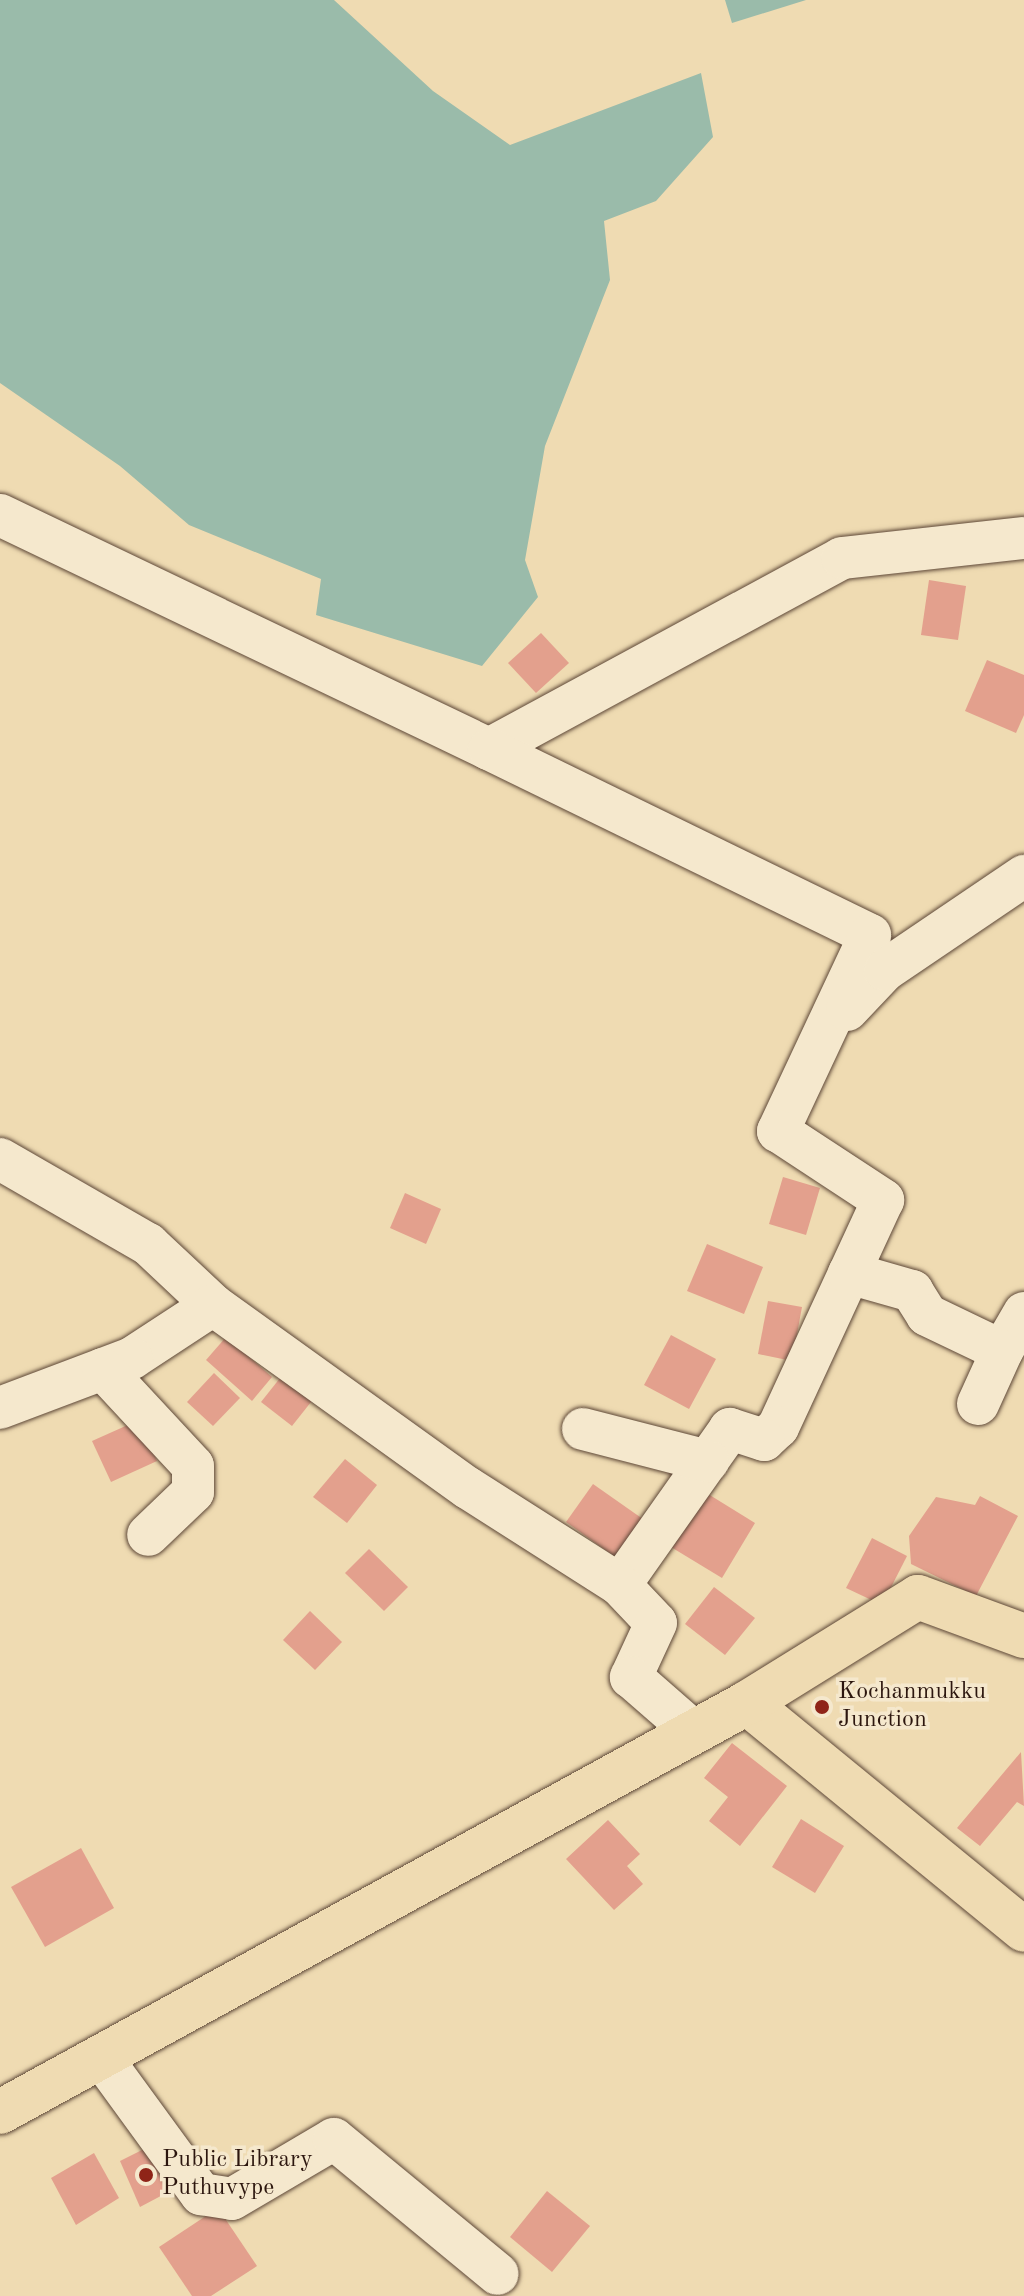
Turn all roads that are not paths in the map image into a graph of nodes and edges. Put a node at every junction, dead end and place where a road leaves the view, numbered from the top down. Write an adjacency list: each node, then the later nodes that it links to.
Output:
1 (0, 515): 3 (street)
2 (1024, 538): 3 (street)
3 (489, 749): 5 (street)
4 (1024, 876): 5 (street)
5 (822, 1037): 7 (street)
6 (0, 1159): 8 (street)
7 (849, 1273): 9 (street); 14 (street)
8 (213, 1305): 10 (street); 16 (street)
9 (1015, 1327): 11 (street)
10 (103, 1369): 12 (street); 15 (street)
11 (978, 1404)
12 (0, 1408)
13 (583, 1429): 14 (street)
14 (708, 1461): 16 (street)
15 (148, 1535)
16 (620, 1585): 19 (street)
17 (1024, 1636): 18 (main road)
18 (747, 1703): 19 (main road); 20 (main road)
19 (694, 1732): 21 (main road)
20 (1024, 1930)
21 (101, 2057): 22 (main road); 23 (street)
22 (0, 2112)
23 (498, 2274)

